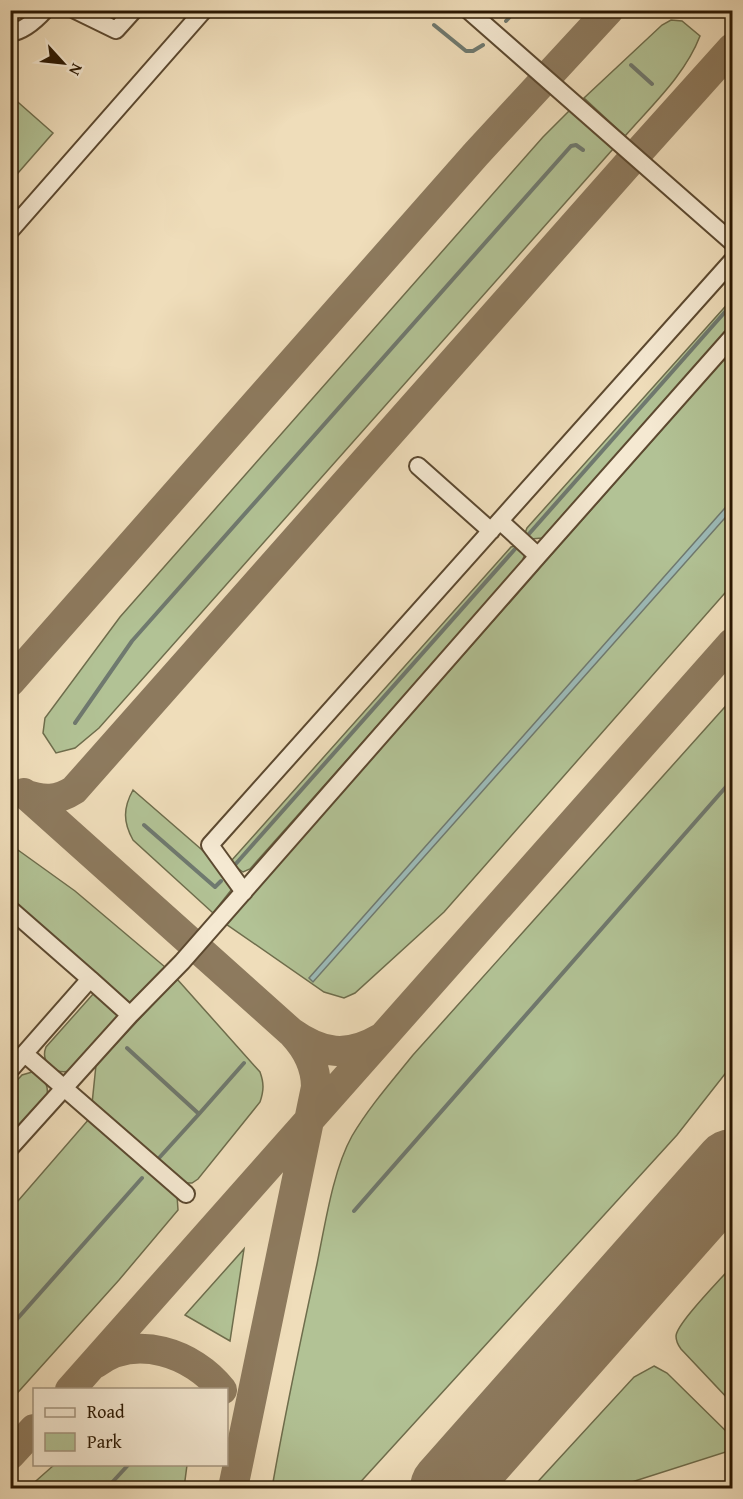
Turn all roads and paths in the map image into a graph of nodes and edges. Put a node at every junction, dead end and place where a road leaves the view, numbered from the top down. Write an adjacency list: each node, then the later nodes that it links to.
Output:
1 (45, 10): 6 (lane)
2 (75, 10): 3 (lane)
3 (134, 10)
4 (204, 10): 7 (lane)
5 (468, 10): 8 (lane)
6 (10, 33)
7 (10, 231)
8 (732, 242)
9 (732, 261): 12 (lane)
10 (732, 337): 13 (lane)
11 (418, 466): 12 (lane)
12 (495, 526): 13 (lane); 14 (lane)
13 (538, 556): 14 (lane)
14 (244, 892): 17 (lane)
15 (10, 909): 16 (lane)
16 (90, 979): 17 (lane); 18 (lane)
17 (130, 1015): 20 (lane)
18 (25, 1054): 19 (lane); 20 (lane)
19 (10, 1070)
20 (64, 1088): 21 (lane); 22 (lane)
21 (10, 1149)
22 (186, 1194)

